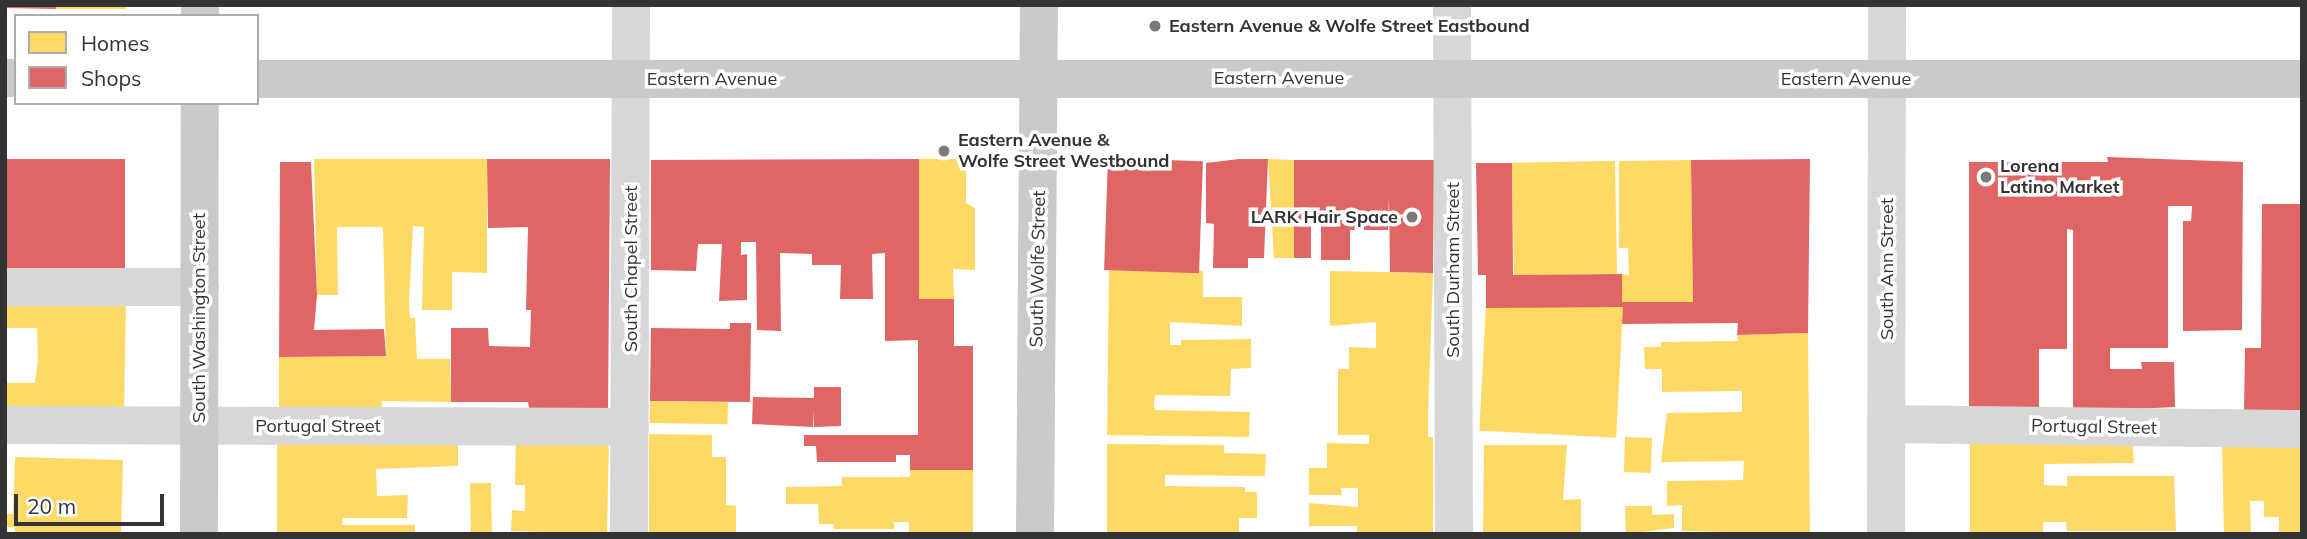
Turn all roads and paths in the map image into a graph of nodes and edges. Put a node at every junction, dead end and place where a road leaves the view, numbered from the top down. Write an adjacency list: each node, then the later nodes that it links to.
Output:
1 (631, 5): 6 (street, South Chapel Street)
2 (1039, 5): 7 (main road, South Wolfe Street)
3 (1452, 5): 8 (street, South Durham Street)
4 (1887, 5): 9 (street, South Ann Street)
5 (259, 79): 6 (main road, Eastern Avenue)
6 (632, 79): 7 (main road, Eastern Avenue); 17 (street, South Chapel Street)
7 (1040, 79): 8 (main road, Eastern Avenue); 21 (main road, South Wolfe Street)
8 (1452, 79): 9 (main road, Eastern Avenue); 22 (street, South Durham Street)
9 (1888, 79): 10 (main road, Eastern Avenue); 14 (street, South Ann Street)
10 (2302, 79)
11 (200, 105): 13 (main road, South Washington Street)
12 (5, 287): 13 (street)
13 (200, 287): 16 (main road, South Washington Street)
14 (1886, 424): 18 (street, Portugal Street); 23 (street, South Ann Street)
15 (5, 425): 16 (street, Portugal Street)
16 (199, 425): 17 (street, Portugal Street); 19 (main road, South Washington Street)
17 (630, 427): 20 (street, South Chapel Street)
18 (2302, 429)
19 (199, 534)
20 (629, 534)
21 (1035, 534)
22 (1454, 534)
23 (1886, 534)

